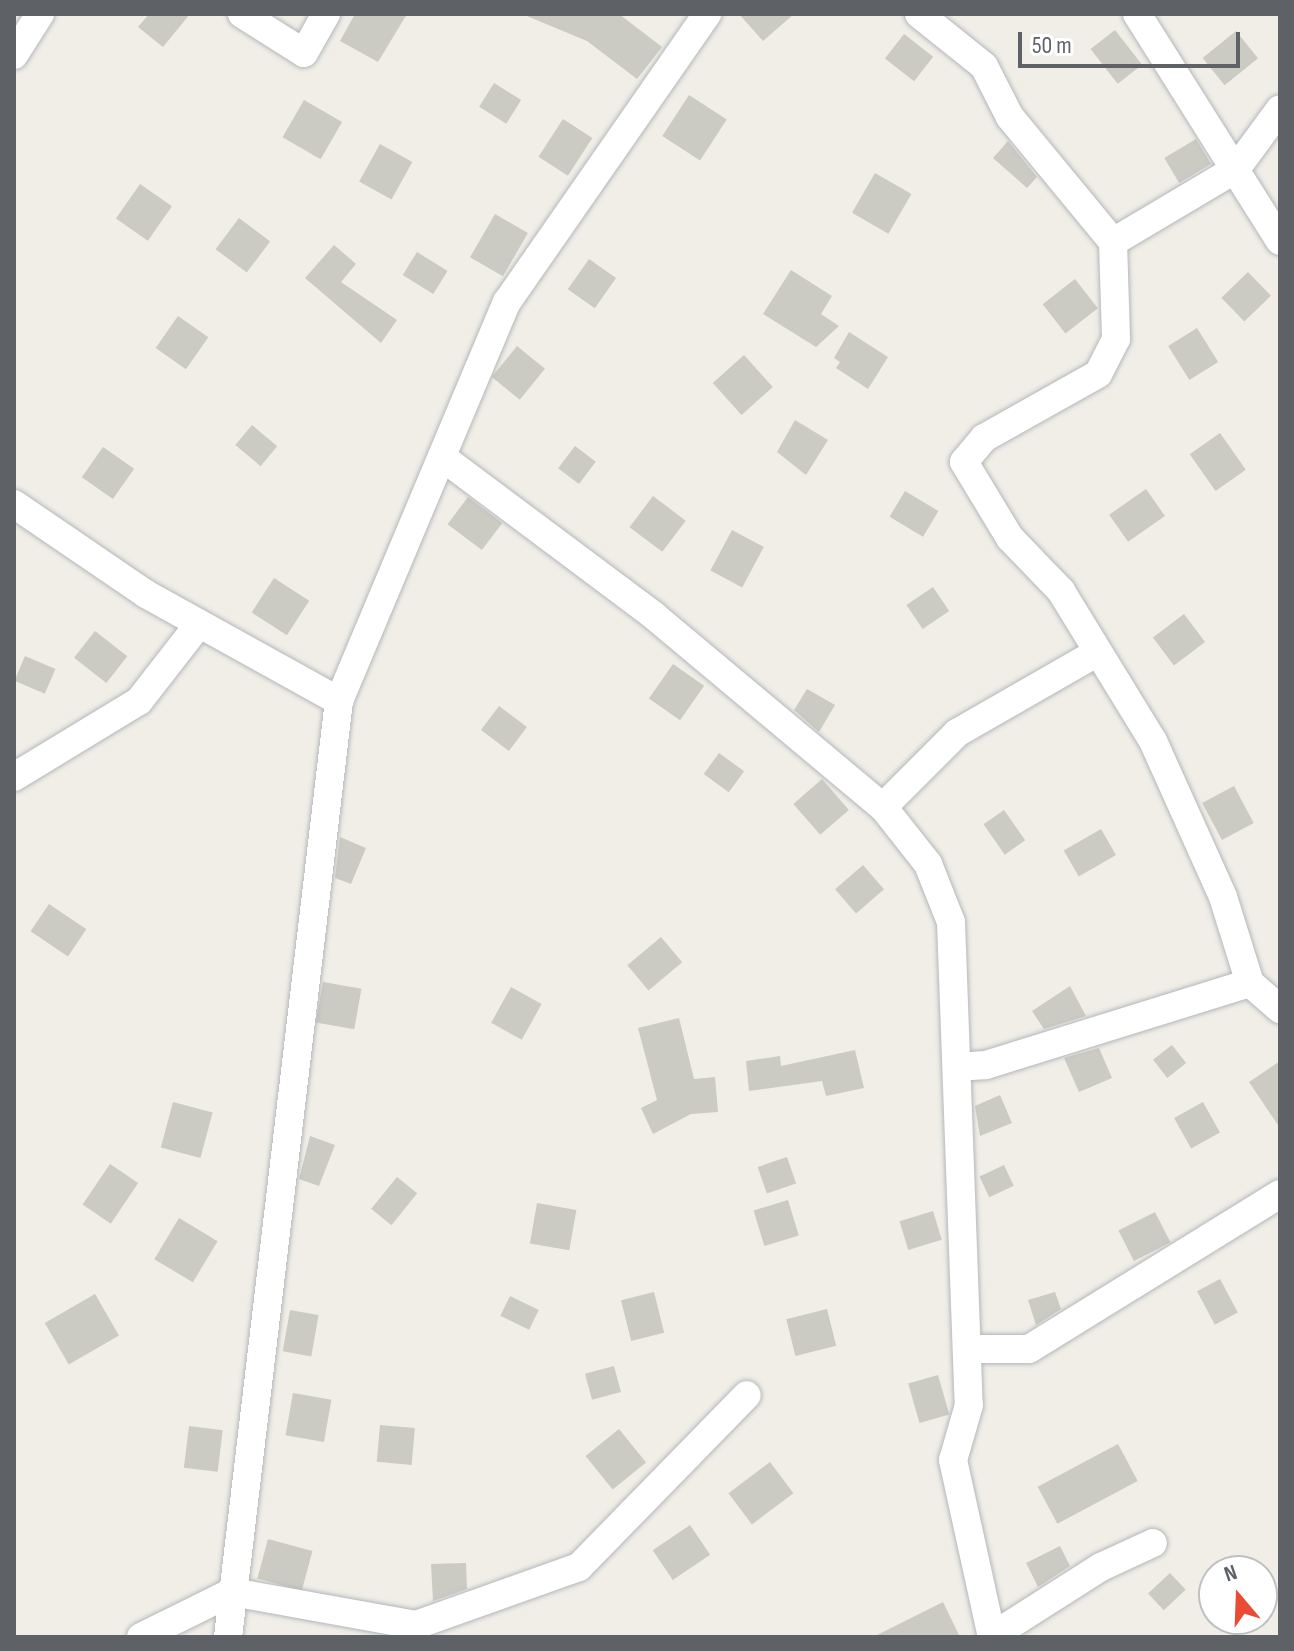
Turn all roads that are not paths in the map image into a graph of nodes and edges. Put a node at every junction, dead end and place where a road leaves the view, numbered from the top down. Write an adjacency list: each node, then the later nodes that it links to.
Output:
1 (40, 14): 7 (street)
2 (242, 14): 3 (street)
3 (326, 14)
4 (707, 14): 12 (street)
5 (919, 14): 11 (street)
6 (1137, 14): 9 (street)
7 (14, 55)
8 (1280, 109): 9 (street)
9 (1236, 169): 10 (street); 11 (street)
10 (1280, 241)
11 (1113, 242): 15 (street)
12 (442, 457): 16 (street); 18 (street)
13 (14, 504): 14 (street)
14 (199, 624): 16 (street); 17 (street)
15 (1096, 653): 18 (street); 19 (street)
16 (339, 701): 26 (street)
17 (14, 777)
18 (883, 807): 21 (street)
19 (1250, 983): 20 (street); 21 (street)
20 (1280, 1009)
21 (957, 1067): 23 (street)
22 (1280, 1194): 23 (street)
23 (967, 1349): 29 (street)
24 (747, 1395): 26 (street)
25 (1153, 1543): 29 (street)
26 (232, 1592): 27 (street); 28 (street)
27 (141, 1637)
28 (228, 1637)
29 (991, 1637)

